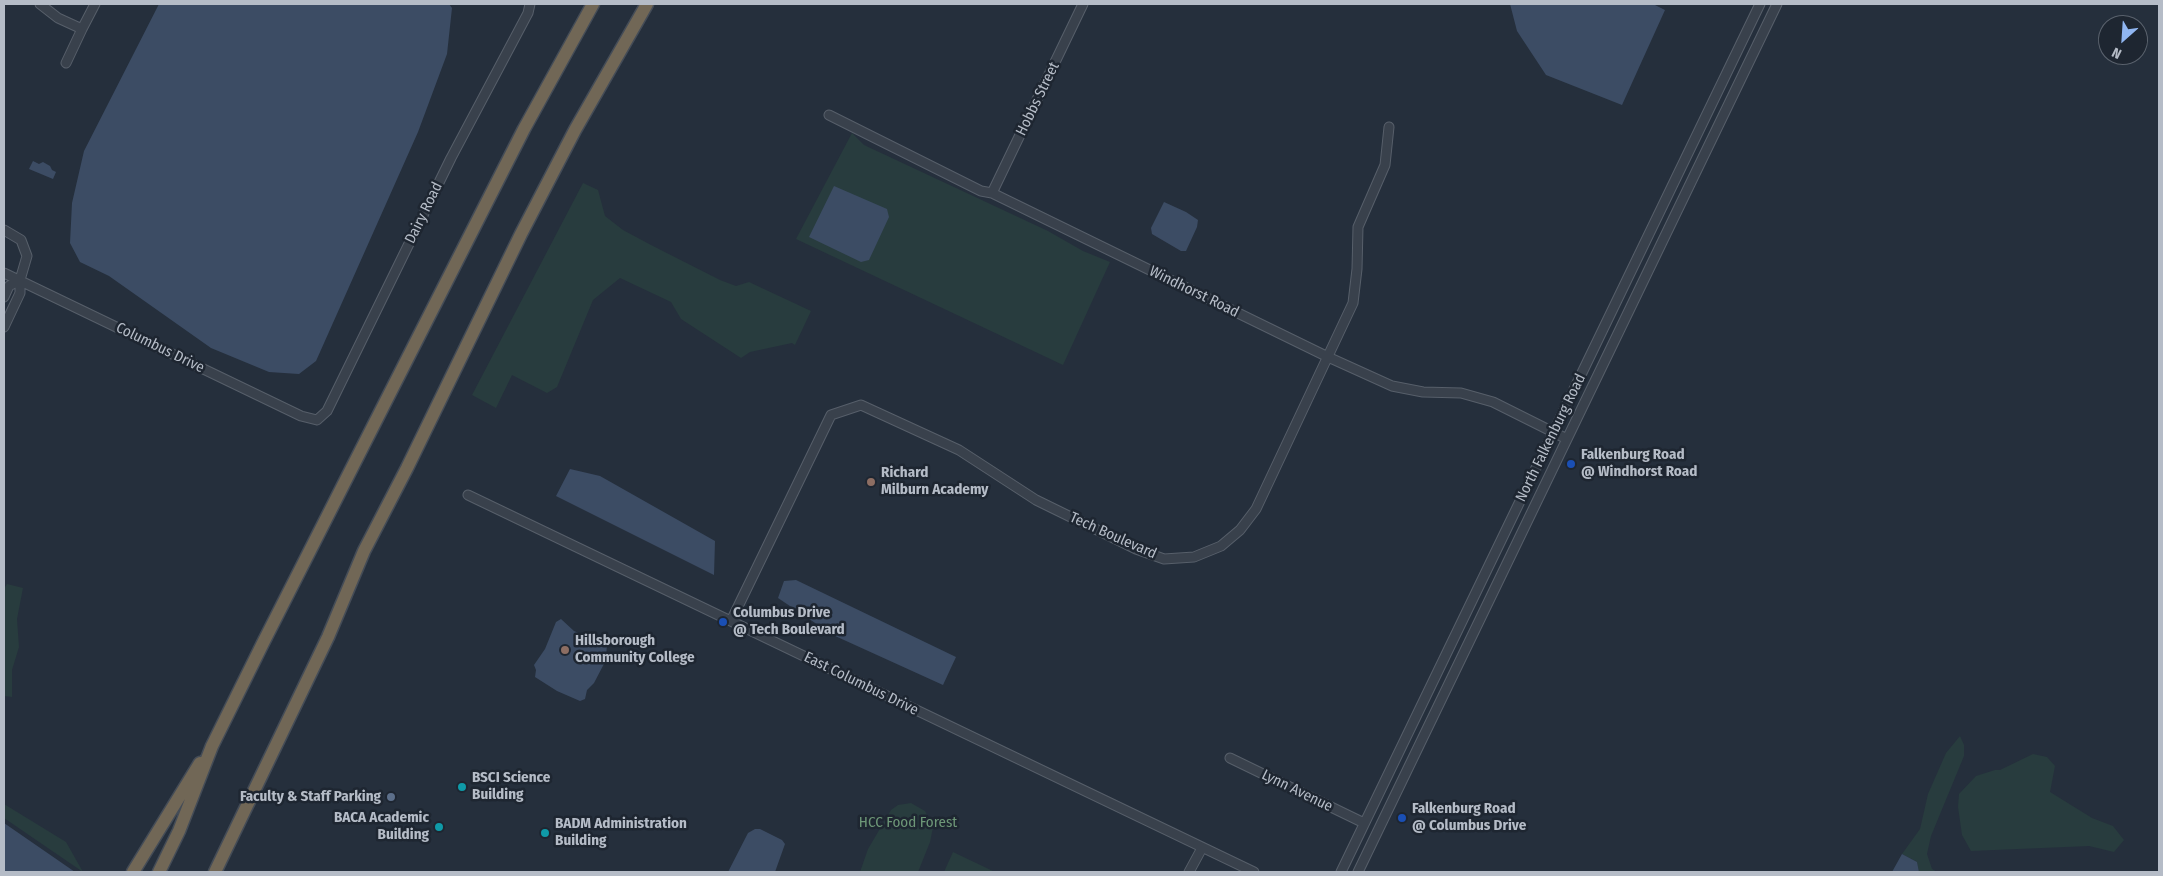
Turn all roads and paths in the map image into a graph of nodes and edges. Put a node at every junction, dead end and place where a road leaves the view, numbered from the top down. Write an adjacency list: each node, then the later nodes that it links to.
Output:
1 (40, 4): 9 (street)
2 (95, 4): 9 (street)
3 (530, 4): 22 (street, Dairy Road)
4 (593, 4): 27 (highway)
5 (647, 4): 33 (highway)
6 (1083, 4): 15 (street, Hobbs Street)
7 (1760, 4): 13 (street, North Falkenburg Road)
8 (1777, 4): 14 (street, North Falkenburg Road)
9 (82, 30): 10 (street)
10 (66, 62)
11 (829, 115): 15 (street, Windhorst Road)
12 (1389, 127): 21 (street, Tech Boulevard)
13 (1678, 174): 14 (street); 23 (street, North Falkenburg Road)
14 (1692, 181): 24 (street, North Falkenburg Road)
15 (992, 193): 21 (street, Windhorst Road)
16 (4, 230): 18 (street)
17 (4, 272): 18 (street, Columbus Drive)
18 (20, 280): 19 (street); 20 (street); 22 (street, Columbus Drive)
19 (4, 297)
20 (4, 327)
21 (1328, 357): 23 (street, Windhorst Road); 26 (street, Tech Boulevard)
22 (317, 420)
23 (1554, 432): 24 (street, Windhorst Road); 29 (street, North Falkenburg Road)
24 (1567, 439): 37 (street, North Falkenburg Road)
25 (468, 495): 26 (street, East Columbus Drive)
26 (730, 621): 30 (street, East Columbus Drive)
27 (212, 746): 31 (highway); 32 (highway)
28 (1230, 758): 29 (street, Lynn Avenue)
29 (1364, 823): 36 (street, North Falkenburg Road)
30 (1202, 848): 34 (street); 35 (street, East Columbus Drive)
31 (133, 872)
32 (159, 872)
33 (215, 872)
34 (1189, 872)
35 (1254, 872)
36 (1340, 872)
37 (1358, 872)

